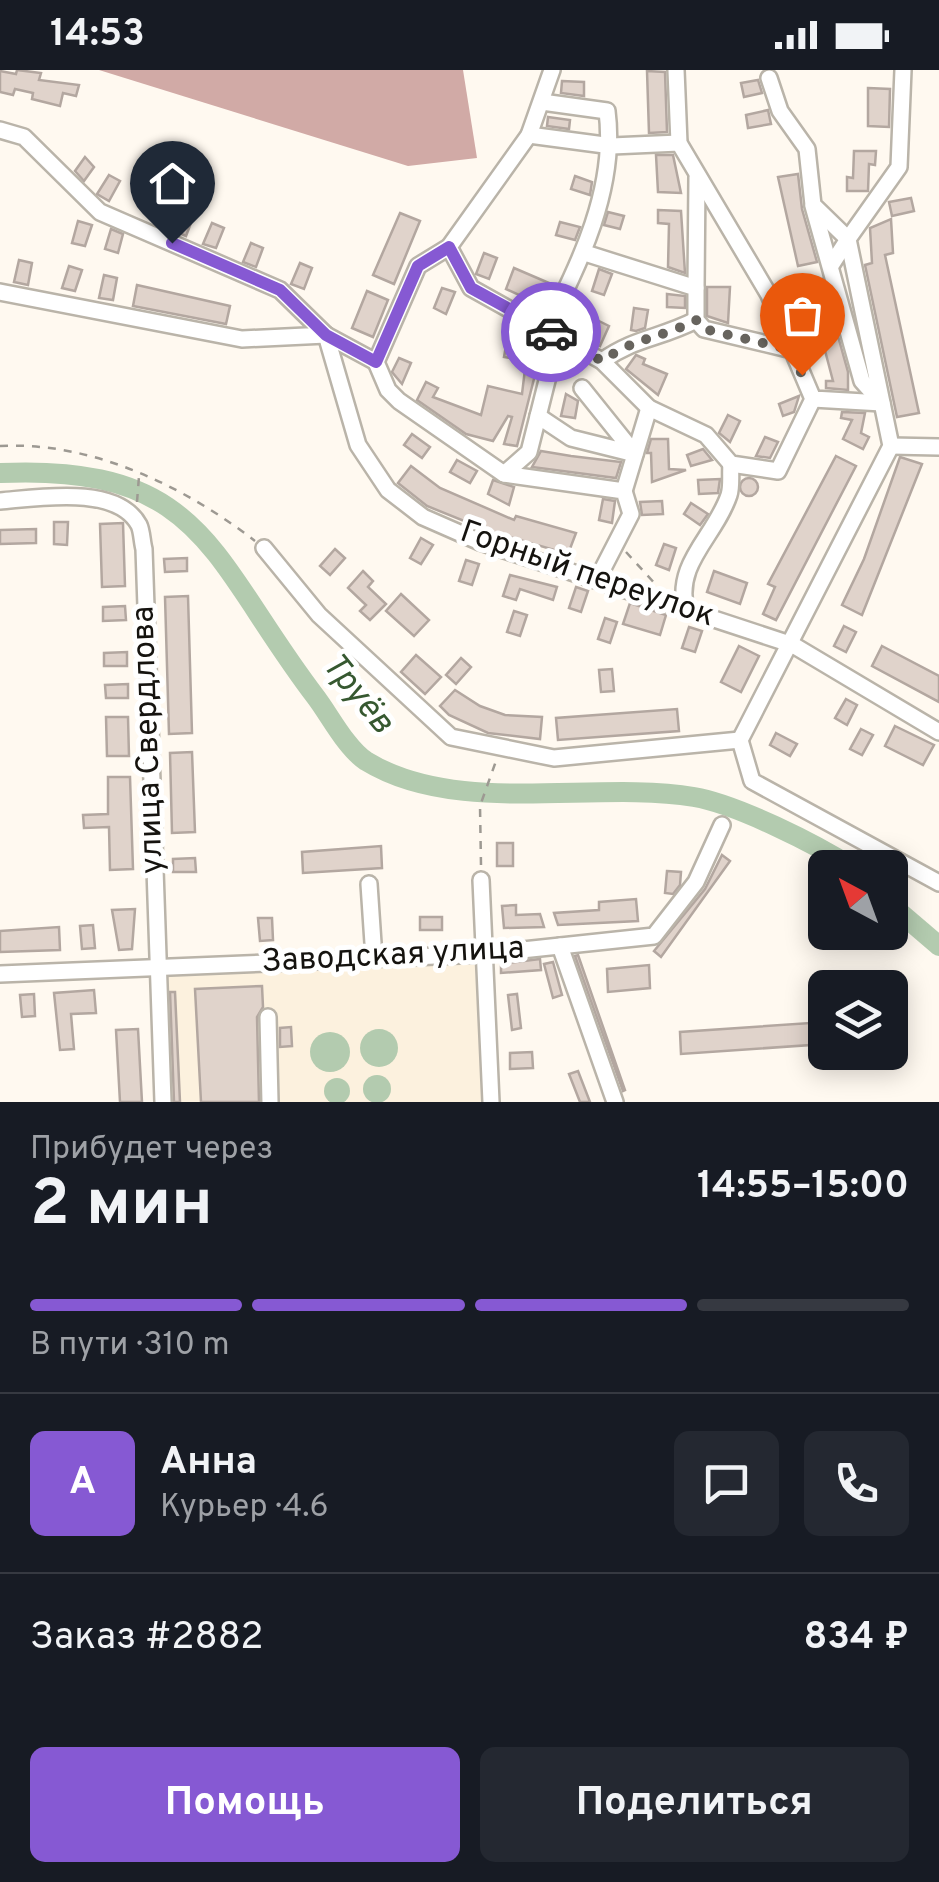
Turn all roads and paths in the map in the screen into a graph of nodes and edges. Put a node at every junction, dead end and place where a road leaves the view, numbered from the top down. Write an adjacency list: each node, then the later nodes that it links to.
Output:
1 (552, 70): 5 (street)
2 (676, 70): 8 (street)
3 (902, 70): 12 (street)
4 (769, 78): 11 (street)
5 (542, 102): 7 (street); 9 (street)
6 (0, 130): 20 (street)
7 (529, 135): 9 (street); 13 (street)
8 (679, 143): 9 (street); 10 (street)
9 (612, 146): 14 (street)
10 (697, 174): 16 (street); 21 (street)
11 (813, 205): 12 (street); 15 (street)
12 (848, 239): 15 (street); 26 (street)
13 (449, 247): 19 (street); 23 (street)
14 (585, 253): 16 (street); 19 (street)
15 (832, 264): 26 (street)
16 (696, 288): 18 (street)
17 (0, 292): 20 (street)
18 (696, 320): 21 (street); 22 (street)
19 (552, 333): 22 (street); 28 (street)
20 (326, 335): 23 (street); 41 (street, Горный переулок)
21 (792, 350): 25 (street)
22 (602, 361): 27 (street)
23 (376, 362): 35 (street)
24 (582, 388): 32 (street)
25 (813, 399): 26 (street); 33 (street)
26 (882, 402): 30 (street)
27 (649, 408): 32 (street); 33 (street)
28 (538, 416): 32 (street); 35 (street)
29 (0, 446): 34 (path)
30 (891, 446): 31 (street); 44 (street)
31 (939, 447)
32 (636, 454): 36 (street)
33 (731, 464): 43 (street)
34 (140, 474): 37 (path); 40 (path)
35 (504, 474): 36 (street)
36 (624, 491): 39 (street)
37 (136, 496)
38 (0, 501): 55 (street, улица Свердлова)
39 (619, 536): 41 (street); 42 (path)
40 (264, 548): 47 (street)
41 (597, 580): 43 (street, Горный переулок)
42 (658, 587)
43 (686, 610): 44 (street, Горный переулок)
44 (793, 645): 45 (street, Горный переулок); 46 (street)
45 (939, 732)
46 (740, 740): 47 (street); 50 (street)
47 (502, 751): 49 (path)
48 (722, 824): 52 (street, Заводская улица)
49 (481, 880): 53 (street)
50 (939, 883)
51 (369, 884): 54 (street)
52 (560, 946): 53 (street, Заводская улица); 61 (street)
53 (484, 954): 54 (street, Заводская улица); 60 (street)
54 (374, 958): 55 (street, Заводская улица)
55 (156, 967): 56 (street, Заводская улица); 58 (street, улица Свердлова)
56 (0, 974)
57 (268, 1017): 59 (street)
58 (163, 1102)
59 (270, 1102)
60 (491, 1102)
61 (614, 1102)

